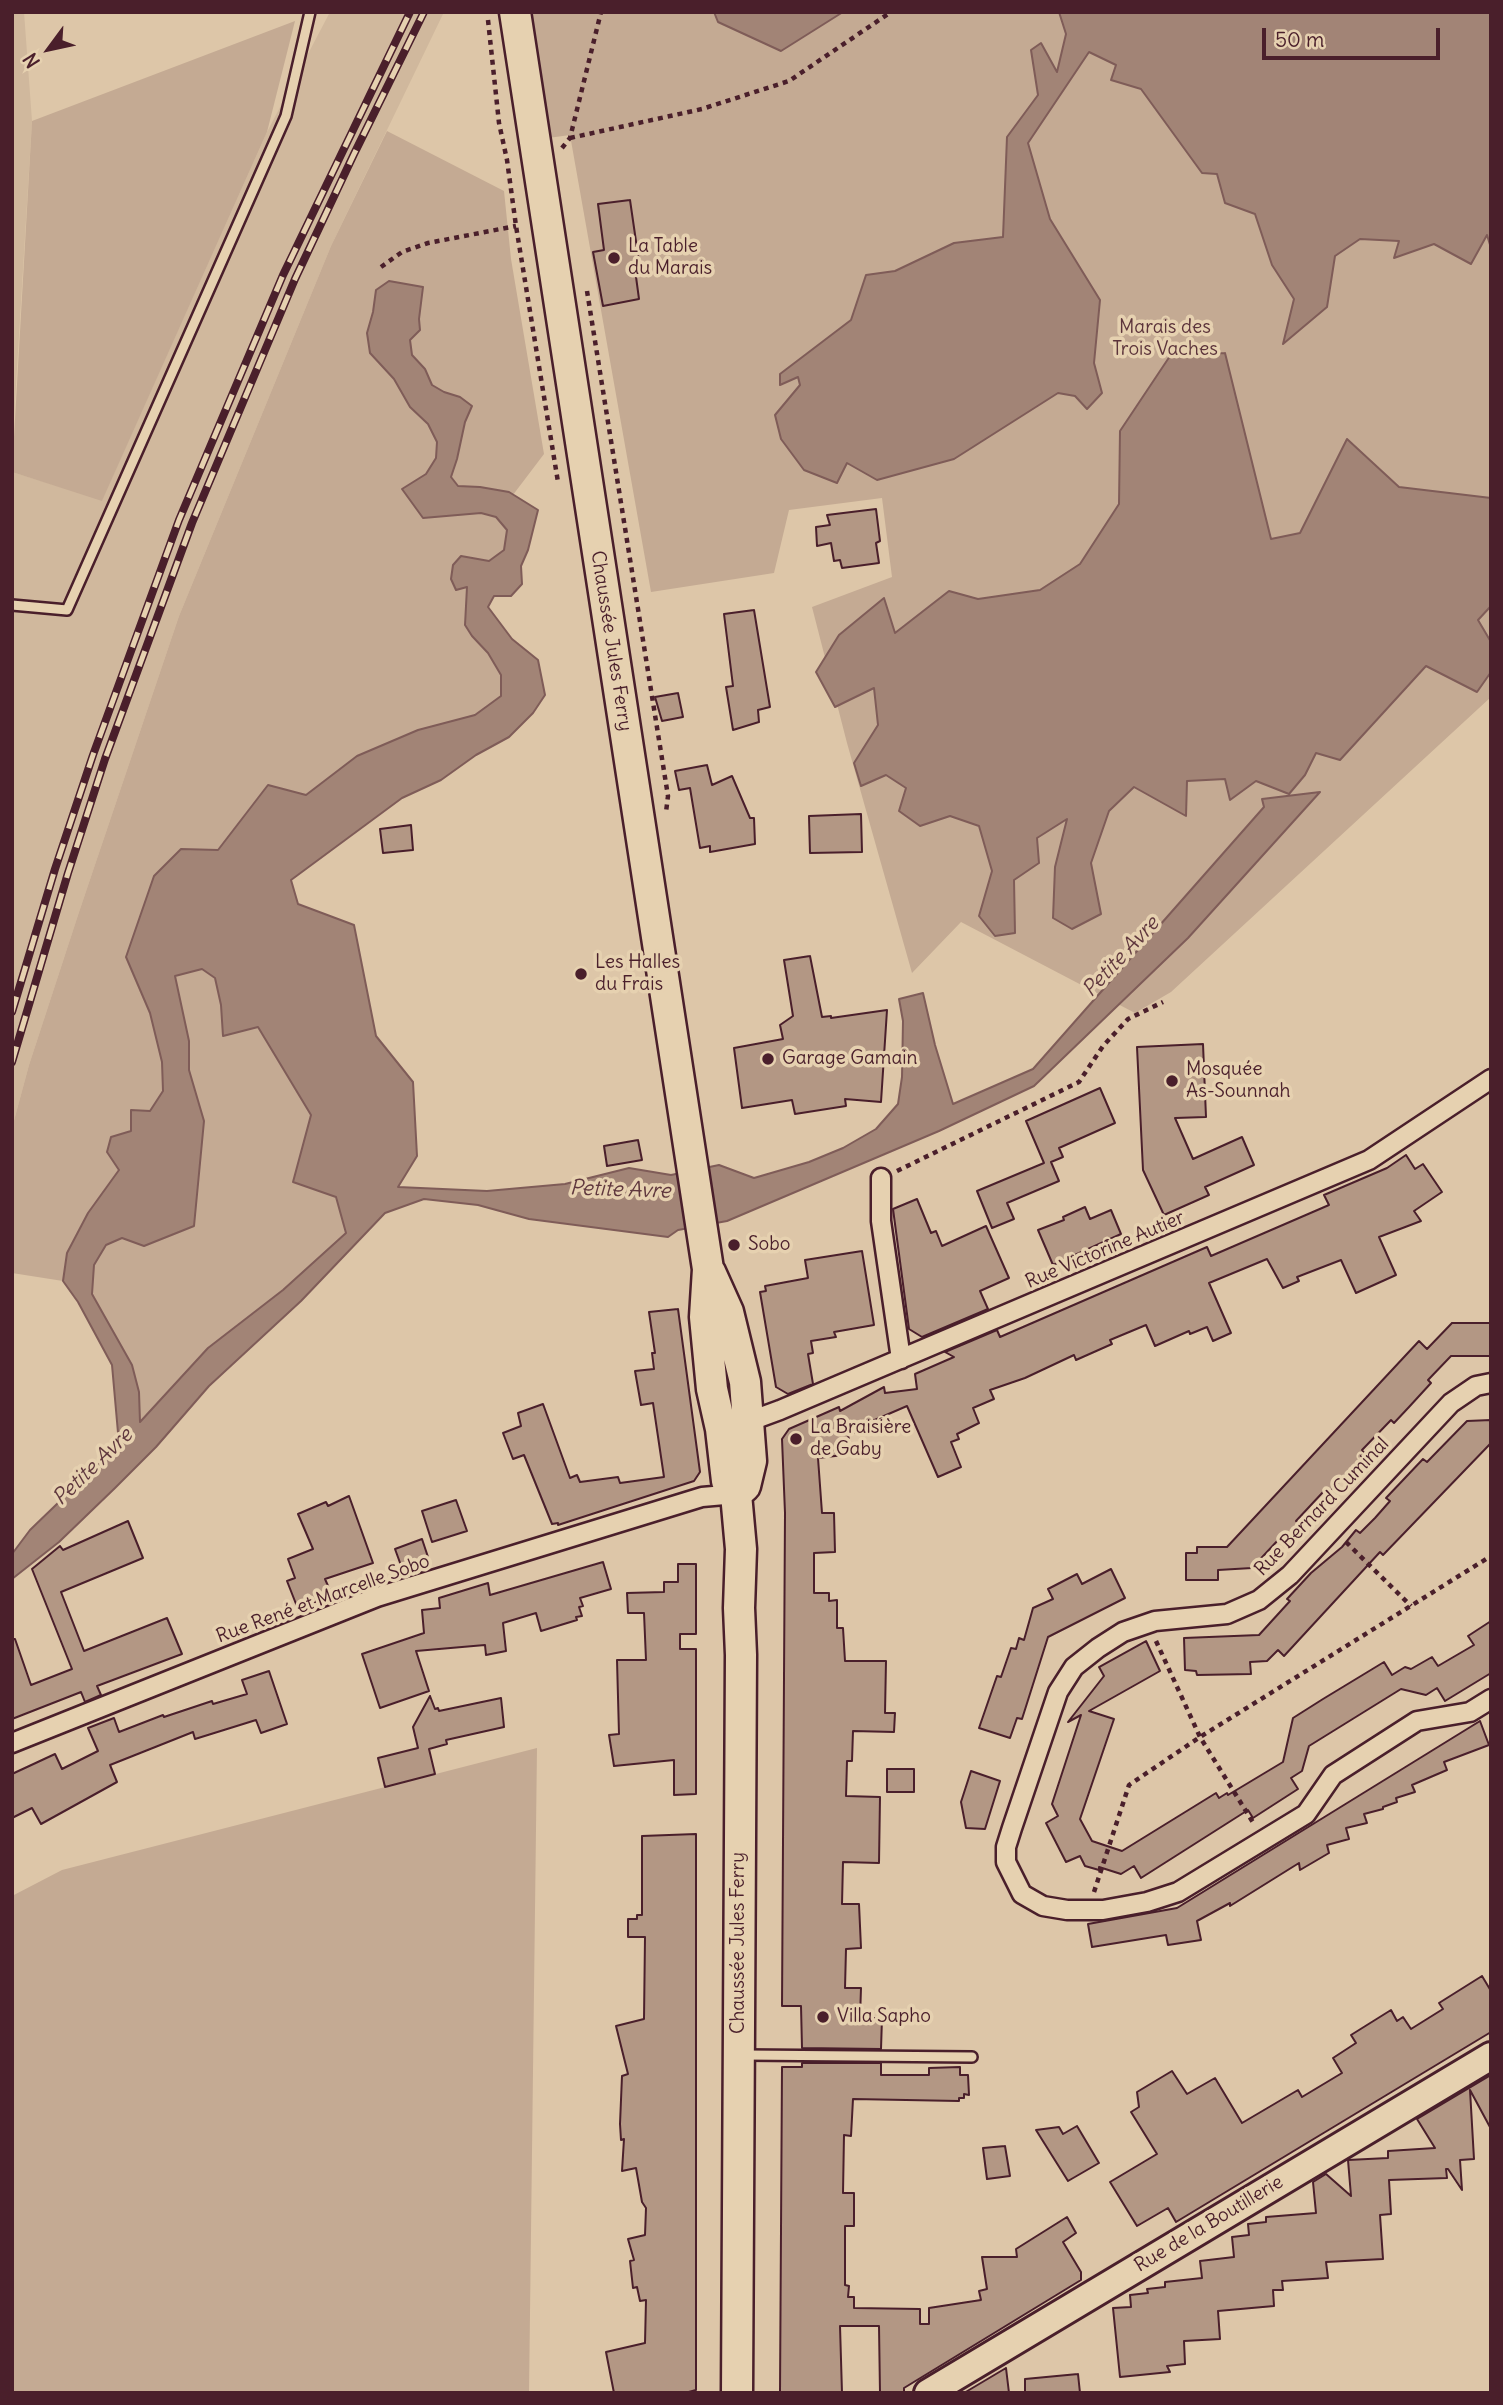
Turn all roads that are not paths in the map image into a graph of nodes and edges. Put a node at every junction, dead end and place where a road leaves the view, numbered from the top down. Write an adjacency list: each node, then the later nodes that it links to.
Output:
1 (310, 12): 3 (lane)
2 (515, 12): 8 (main road, Chaussée Jules Ferry)
3 (12, 605)
4 (1491, 1079): 6 (street, Rue Victorine Autier)
5 (881, 1178): 6 (street)
6 (901, 1359): 8 (street, Rue Victorine Autier)
7 (1491, 1383): 10 (street, Rue Bernard Cuminal)
8 (735, 1425): 9 (main road, Chaussée Jules Ferry)
9 (736, 1494): 11 (street, Rue René et Marcelle Sobo); 12 (main road, Chaussée Jules Ferry)
10 (1491, 1699)
11 (12, 1743)
12 (739, 2055): 14 (lane); 15 (main road, Chaussée Jules Ferry)
13 (1491, 2056): 16 (street, Rue de la Boutillerie)
14 (972, 2057)
15 (737, 2393)
16 (928, 2393)

